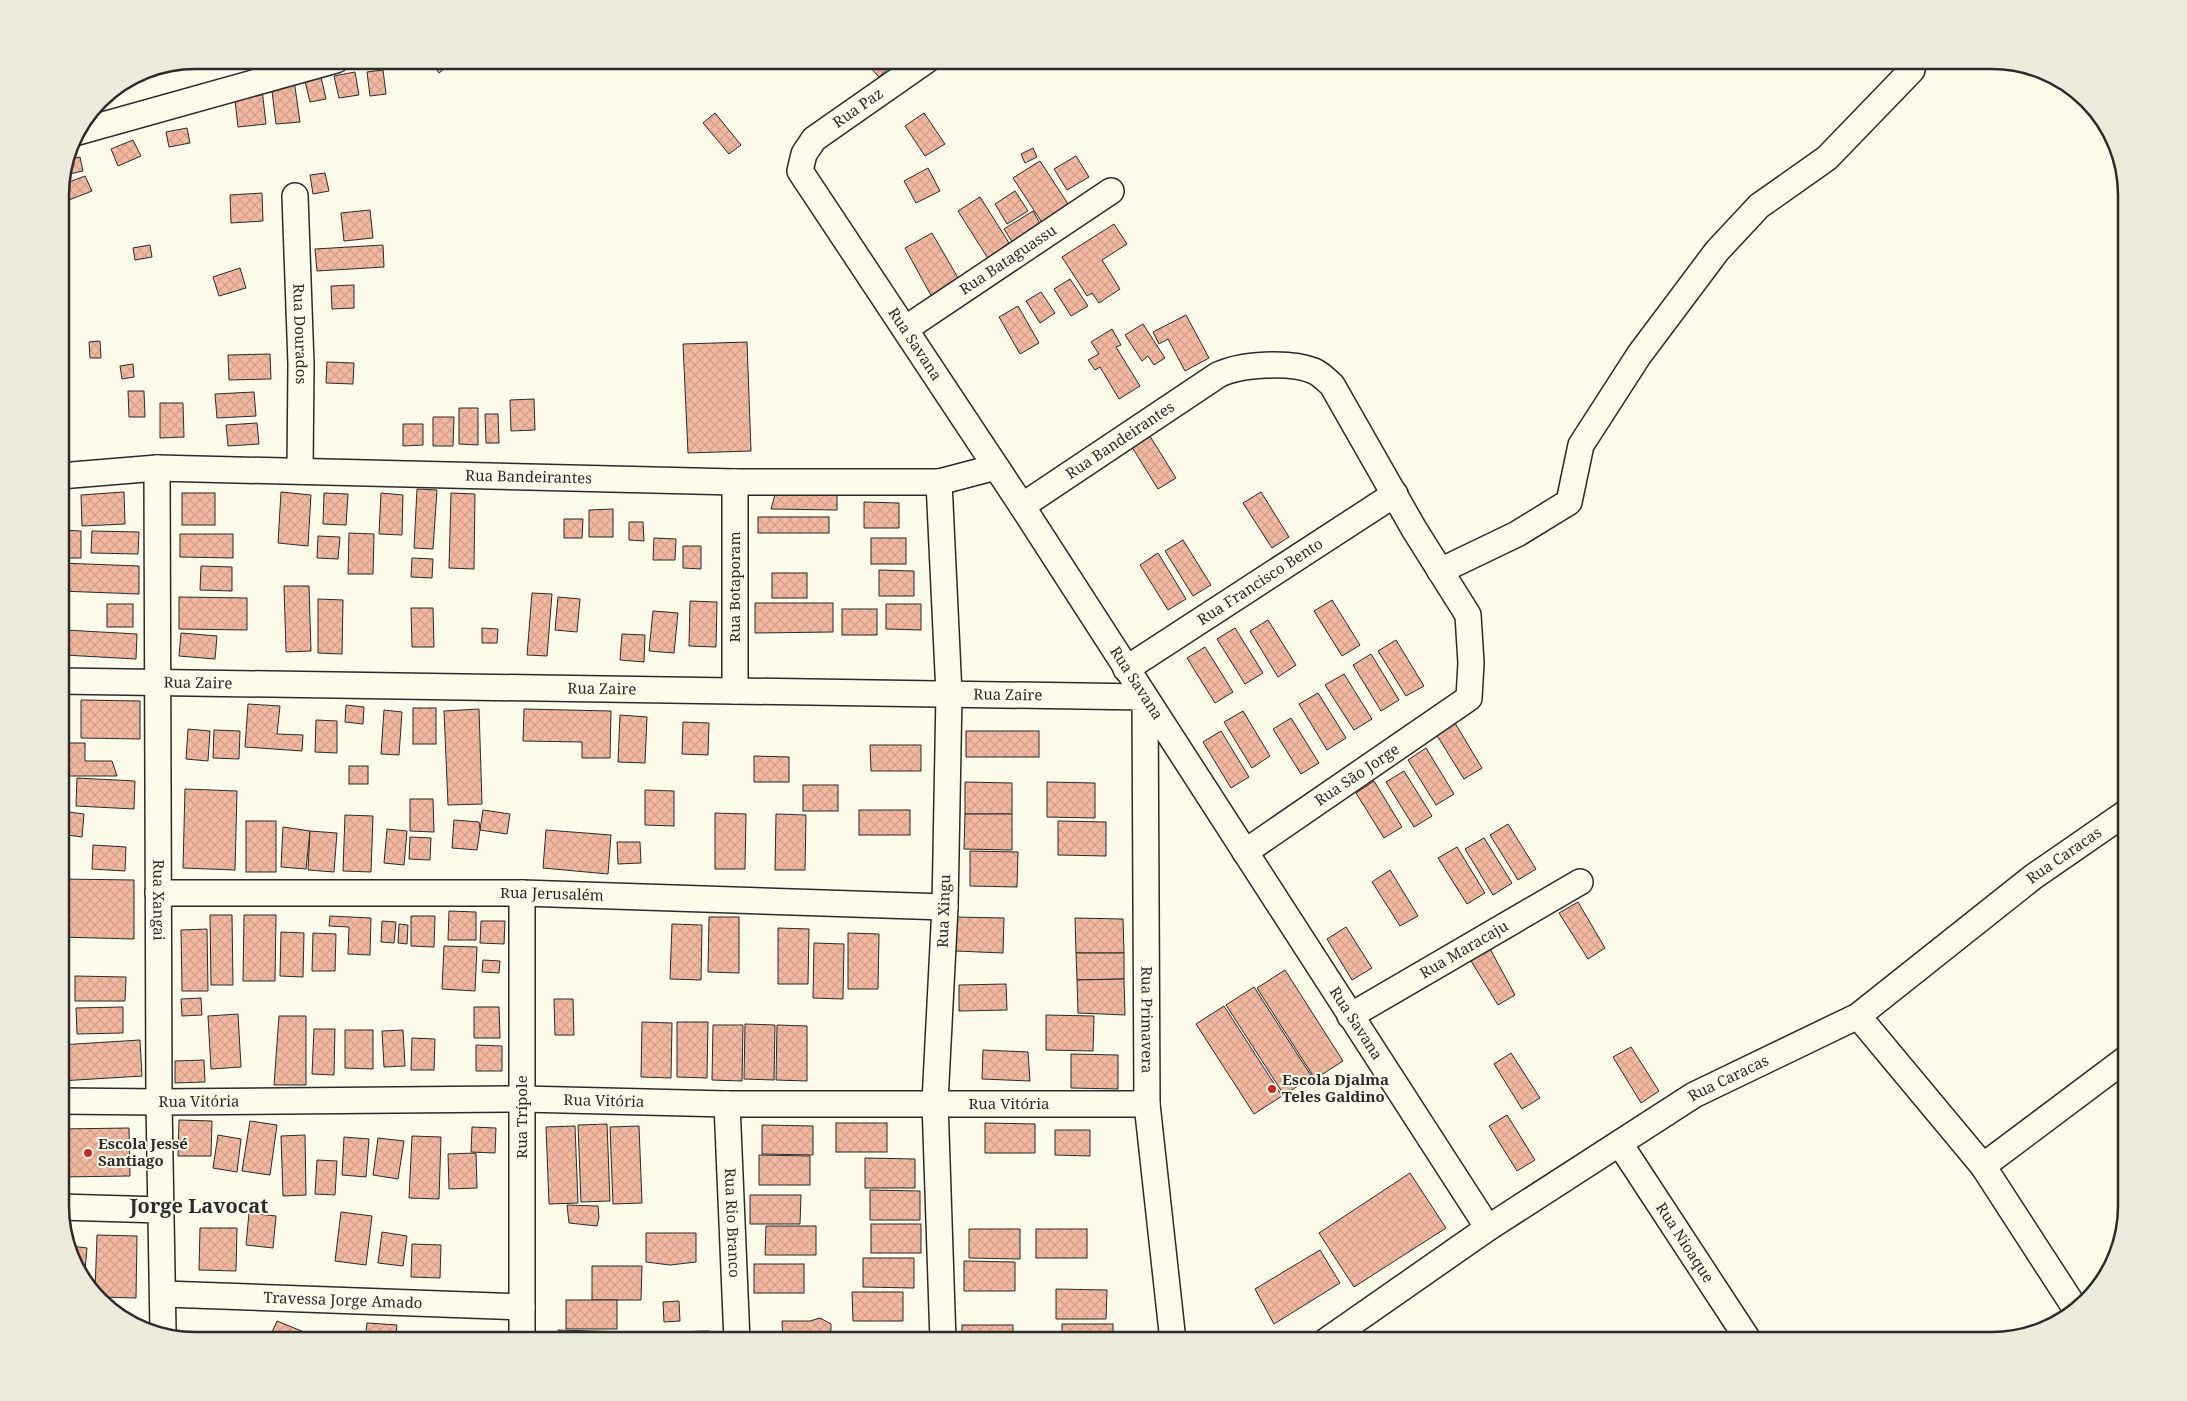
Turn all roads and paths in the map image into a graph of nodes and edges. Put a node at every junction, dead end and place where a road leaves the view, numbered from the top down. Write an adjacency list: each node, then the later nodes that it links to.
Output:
1 (304, 69): 4 (street)
2 (914, 69): 5 (street, Rua Paz)
3 (1912, 69): 17 (street)
4 (88, 129)
5 (814, 139): 8 (street, Rua Savana)
6 (1111, 191): 8 (street, Rua Bataguassu)
7 (296, 196): 11 (street, Rua Dourados)
8 (905, 329): 9 (street, Rua Savana)
9 (996, 467): 14 (street, Rua Bandeirantes); 16 (street, Rua Savana)
10 (157, 468): 11 (street, Rua Bandeirantes); 12 (street, Rua Bandeirantes); 20 (street, Rua Xangai)
11 (300, 470): 13 (street, Rua Bandeirantes)
12 (69, 475)
13 (735, 482): 14 (street, Rua Bandeirantes); 21 (street, Rua Botaporam)
14 (939, 482): 22 (street, Rua Xingu)
15 (1395, 494): 16 (street, Rua Bandeirantes); 17 (street, Rua Bandeirantes); 18 (street, Rua Francisco Bento)
16 (1022, 506): 18 (street, Rua Savana)
17 (1440, 571): 24 (street, Rua Bandeirantes)
18 (1126, 669): 23 (street, Rua Savana)
19 (69, 681): 20 (street, Rua Zaire)
20 (158, 682): 21 (street, Rua Zaire); 28 (street, Rua Xangai)
21 (736, 691): 22 (street, Rua Zaire)
22 (948, 694): 23 (street, Rua Zaire); 30 (street, Rua Xingu)
23 (1144, 697): 26 (street, Rua Savana); 39 (street, Rua Primavera)
24 (1470, 698): 26 (street, Rua São Jorge)
25 (2118, 818): 32 (street, Rua Caracas)
26 (1244, 852): 31 (street, Rua Savana)
27 (1580, 882): 31 (street, Rua Maracaju)
28 (158, 893): 29 (street, Rua Jerusalém); 36 (street, Rua Xangai)
29 (522, 893): 30 (street, Rua Jerusalém); 34 (street, Rua Trípole)
30 (945, 907): 37 (street, Rua Xingu)
31 (1350, 1016): 44 (street, Rua Savana)
32 (1858, 1016): 40 (street, Rua Caracas); 41 (street)
33 (2118, 1065): 41 (street)
34 (522, 1099): 36 (street, Rua Vitória); 38 (street, Rua Vitória); 47 (street, Rua Trípole)
35 (69, 1101): 36 (street, Rua Vitória)
36 (159, 1102): 43 (street, Rua Xangai)
37 (935, 1102): 38 (street, Rua Vitória); 39 (street, Rua Vitória); 51 (street, Rua Xingu)
38 (727, 1104): 50 (street, Rua Rio Branco)
39 (1147, 1104): 52 (street, Rua Primavera)
40 (1620, 1144): 44 (street, Rua Caracas); 54 (street, Rua Nioaque)
41 (1983, 1166): 46 (street)
42 (69, 1207): 43 (street)
43 (161, 1210): 45 (street, Rua Xangai)
44 (1488, 1228): 53 (street, Rua Caracas)
45 (164, 1294): 47 (street, Travessa Jorge Amado); 48 (street, Rua Xangai)
46 (2072, 1303)
47 (522, 1307): 49 (street, Rua Trípole)
48 (163, 1328)
49 (522, 1332)
50 (737, 1332)
51 (943, 1332)
52 (1172, 1332)
53 (1350, 1332)
54 (1743, 1332)

